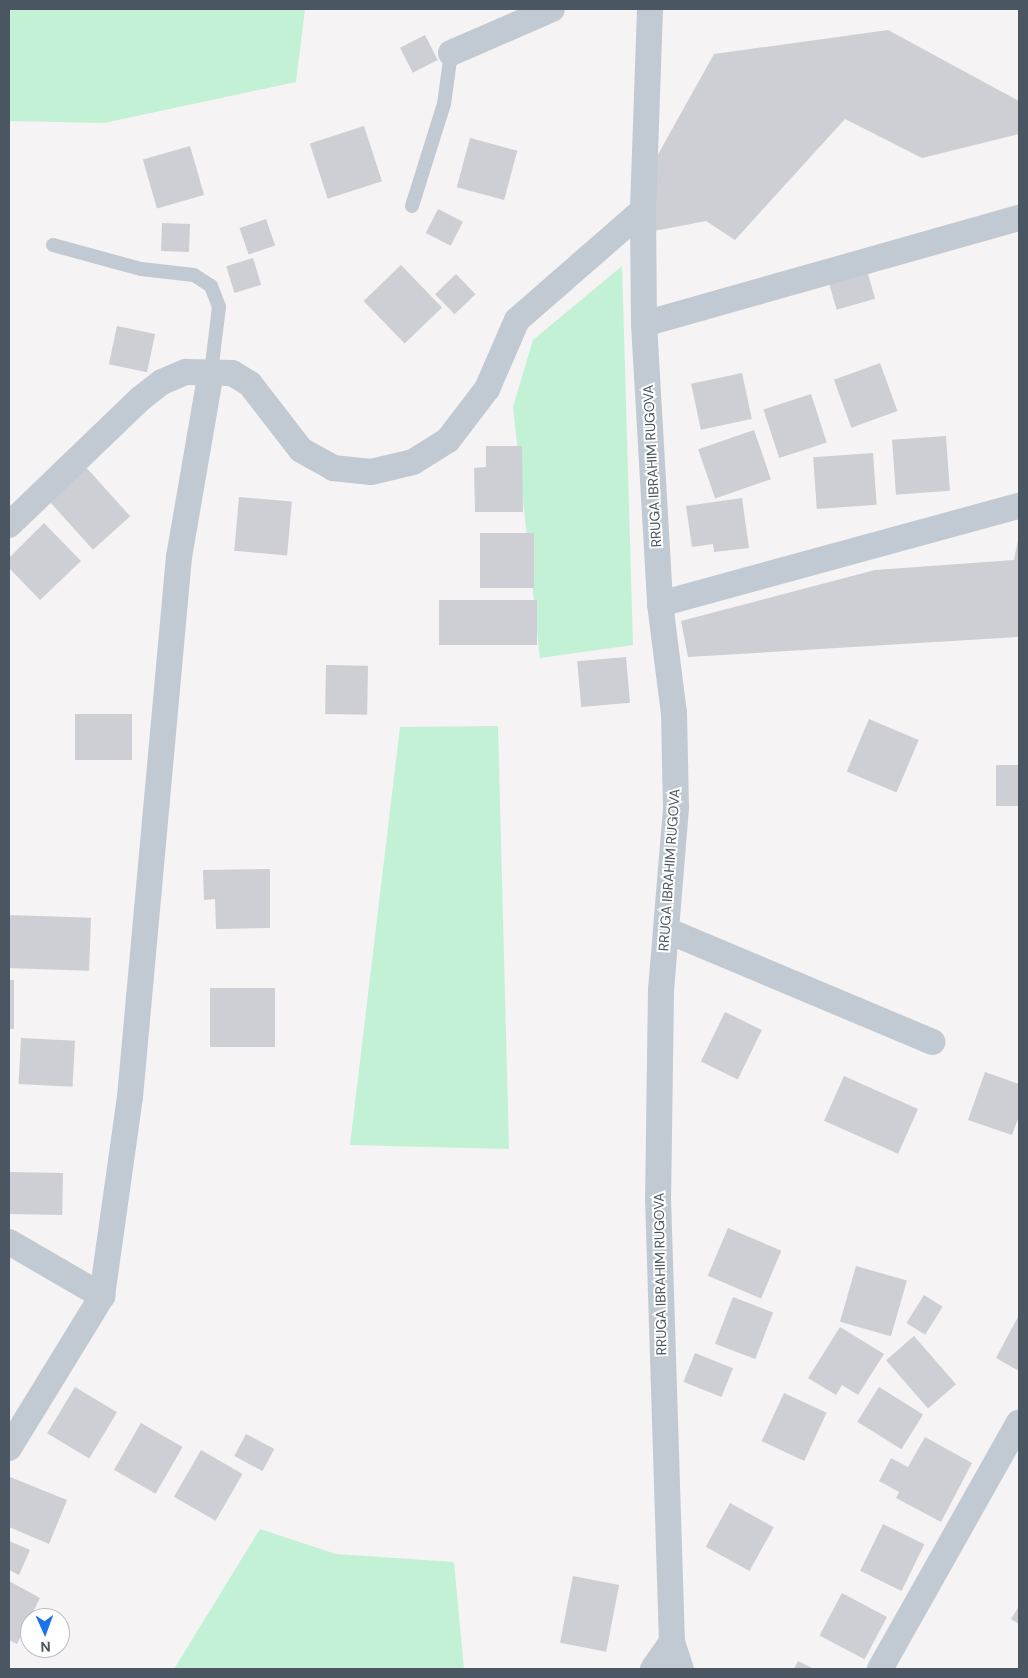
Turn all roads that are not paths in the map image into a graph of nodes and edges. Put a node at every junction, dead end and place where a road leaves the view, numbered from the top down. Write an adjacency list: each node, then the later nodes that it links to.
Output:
1 (552, 9): 3 (street)
2 (650, 9): 5 (street, RRUGA IBRAHIM RUGOVA)
3 (451, 53): 4 (lane)
4 (412, 206)
5 (643, 210): 8 (street, RRUGA IBRAHIM RUGOVA); 9 (street)
6 (1019, 218): 8 (street)
7 (53, 245): 9 (lane)
8 (644, 324): 12 (street, RRUGA IBRAHIM RUGOVA)
9 (211, 372): 11 (street); 16 (street)
10 (1019, 506): 12 (street)
11 (9, 525)
12 (660, 604): 13 (street, RRUGA IBRAHIM RUGOVA)
13 (666, 930): 14 (street); 19 (street, RRUGA IBRAHIM RUGOVA)
14 (932, 1042)
15 (9, 1242): 16 (street)
16 (102, 1296): 18 (street)
17 (1019, 1422): 22 (street)
18 (9, 1448)
19 (672, 1642): 20 (street); 21 (street, RRUGA IBRAHIM RUGOVA)
20 (652, 1669)
21 (681, 1669)
22 (880, 1669)

